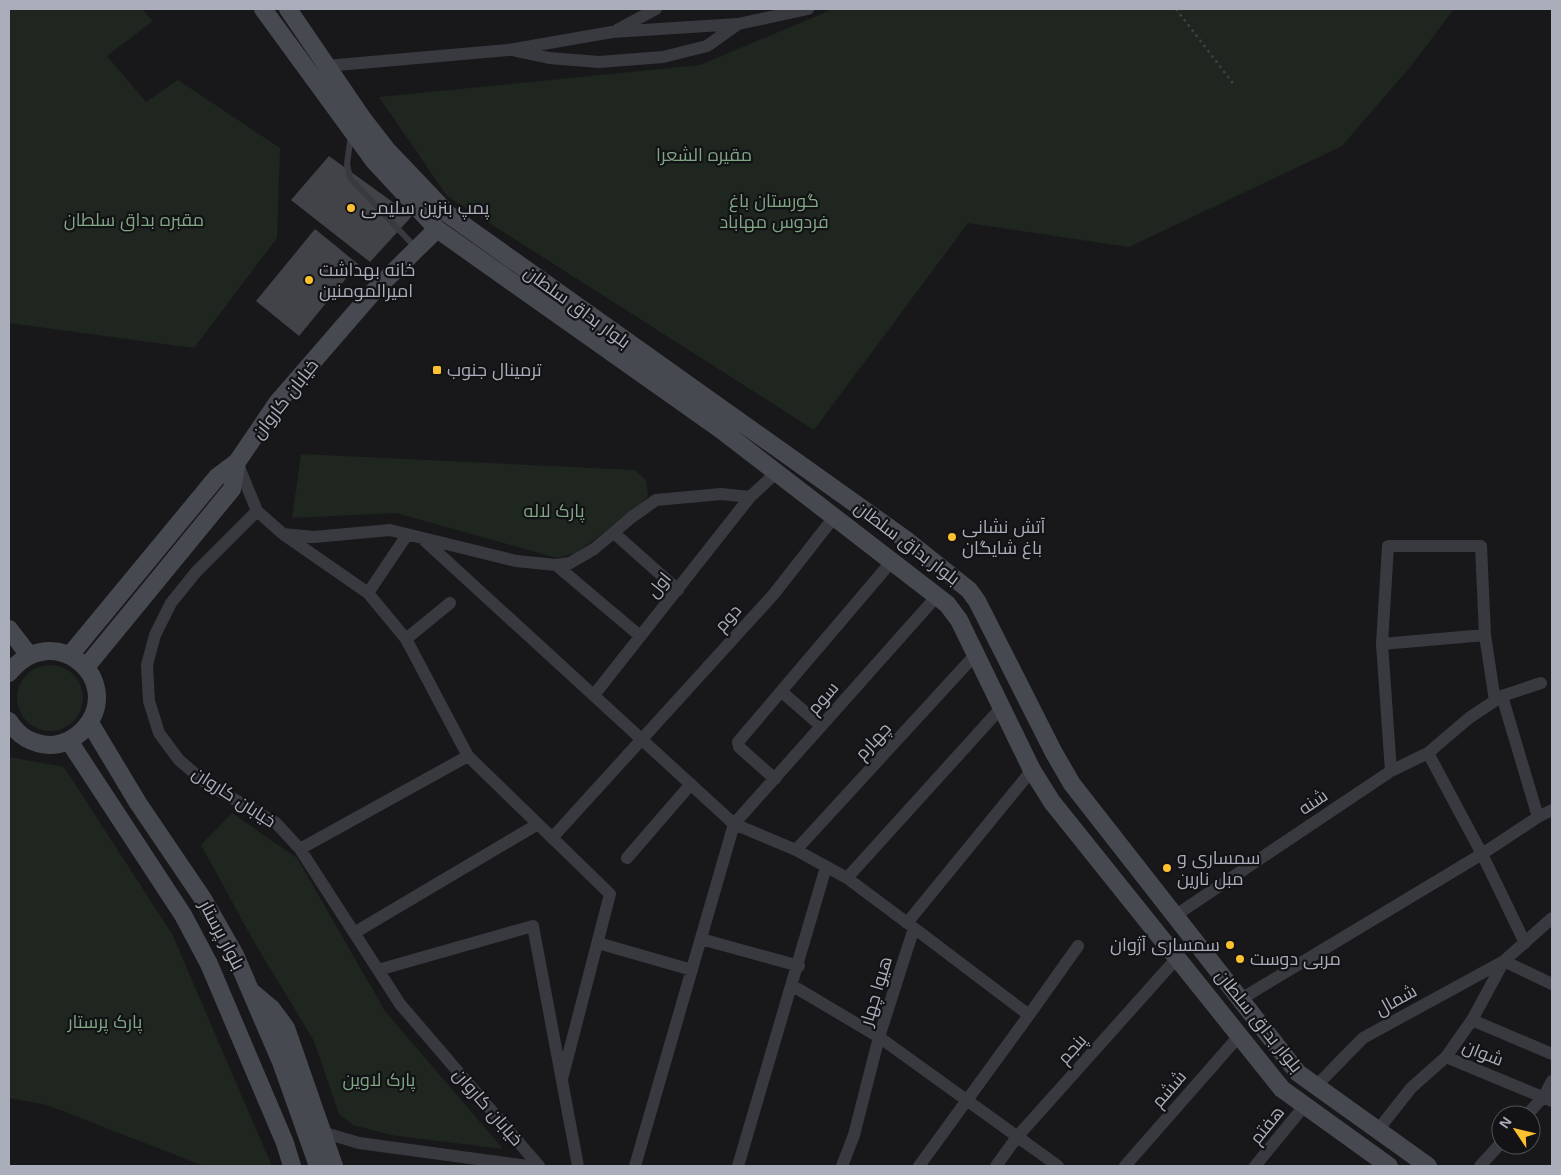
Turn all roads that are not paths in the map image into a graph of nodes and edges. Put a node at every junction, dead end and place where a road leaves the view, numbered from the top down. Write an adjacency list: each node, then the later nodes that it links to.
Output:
1 (263, 9): 10 (main road, بلوار بداق سلطان)
2 (288, 9): 9 (main road, بلوار بداق سلطان)
3 (656, 9): 7 (street)
4 (808, 9): 5 (street)
5 (783, 11): 6 (street)
6 (738, 24): 7 (street); 8 (street)
7 (612, 32): 8 (street)
8 (508, 50): 9 (street)
9 (326, 66): 20 (main road, بلوار بداق سلطان)
10 (352, 132): 11 (main road, بلوار بداق سلطان); 12 (lane)
11 (437, 230): 12 (main road, خیابان کاروان); 14 (main road, بلوار بداق سلطان)
12 (416, 248): 13 (main road, خیابان کاروان)
13 (238, 462): 15 (main road); 16 (main road); 18 (street)
14 (777, 472): 17 (street, اول); 19 (main road, بلوار بداق سلطان)
15 (217, 477): 16 (main road); 38 (main road)
16 (232, 489): 40 (main road)
17 (750, 497): 21 (street); 28 (street, اول)
18 (257, 511): 22 (street); 63 (street, خیابان کاروان)
19 (835, 516): 26 (main road, بلوار بداق سلطان); 50 (street, دوم)
20 (893, 531): 25 (main road, بلوار بداق سلطان); 26 (main road)
21 (614, 533): 27 (street); 28 (street)
22 (283, 534): 23 (street); 29 (street)
23 (407, 535): 24 (street); 29 (street)
24 (424, 540): 27 (street); 44 (street)
25 (920, 551): 26 (main road); 69 (main road, بلوار بداق سلطان)
26 (892, 561): 30 (main road, بلوار بداق سلطان); 43 (street)
27 (556, 565): 34 (street)
28 (678, 590): 34 (street, اول)
29 (368, 593): 35 (street)
30 (937, 596): 39 (main road, بلوار بداق سلطان); 49 (street, سوم)
31 (450, 603): 35 (street)
32 (9, 629): 37 (main road)
33 (1485, 635): 36 (street); 36 (street); 45 (street)
34 (640, 636): 44 (street, اول)
35 (406, 639): 53 (street)
36 (1382, 644): 55 (street)
37 (29, 655): 38 (main road); 41 (main road)
38 (70, 655): 40 (main road)
39 (976, 655): 46 (main road, بلوار بداق سلطان); 64 (street, چهارم)
40 (86, 668): 48 (main road)
41 (9, 673)
42 (1541, 683): 45 (street, شنه)
43 (782, 692): 49 (street); 56 (street)
44 (594, 695): 50 (street)
45 (1498, 698): 52 (street, شنه); 59 (street)
46 (1001, 708): 54 (main road, بلوار بداق سلطان); 68 (street)
47 (9, 721): 51 (main road)
48 (90, 723): 51 (main road); 84 (main road, بلوار پرستار)
49 (821, 726): 56 (street, سوم)
50 (643, 740): 57 (street); 62 (street, دوم)
51 (69, 741): 103 (main road, بلوار پرستار)
52 (1428, 753): 55 (street, شنه); 65 (street)
53 (468, 756): 60 (street); 63 (street)
54 (1032, 770): 71 (street); 77 (main road, بلوار بداق سلطان)
55 (1390, 771): 69 (street, شنه)
56 (775, 779): 61 (street, سوم)
57 (691, 784): 61 (street); 66 (street)
58 (1552, 810): 59 (street)
59 (1538, 816): 65 (street)
60 (538, 824): 62 (street); 72 (street)
61 (734, 824): 64 (street); 73 (street)
62 (552, 838): 74 (street)
63 (300, 849): 72 (street, خیابان کاروان)
64 (796, 850): 67 (street)
65 (1482, 854): 75 (street); 85 (street)
66 (627, 858)
67 (826, 867): 68 (street); 79 (street)
68 (847, 878): 71 (street)
69 (1176, 914): 85 (main road, بلوار بداق سلطان)
70 (1552, 918): 75 (street)
71 (910, 925): 86 (street); 89 (street, هیوا چهار)
72 (354, 933): 80 (street, خیابان کاروان)
73 (701, 939): 79 (street); 81 (street)
74 (598, 943): 81 (street); 92 (street)
75 (1525, 943): 78 (street)
76 (1078, 946): 86 (street)
77 (1177, 958): 88 (main road, بلوار بداق سلطان); 100 (street, پنجم)
78 (1504, 961): 82 (street); 87 (street); 94 (street, شمال)
79 (798, 966): 83 (street)
80 (378, 970): 92 (street); 105 (street, خیابان کاروان)
81 (692, 970): 107 (street)
82 (1552, 984)
83 (793, 986): 89 (street); 108 (street)
84 (251, 991): 99 (main road); 102 (main road, بلوار پرستار)
85 (1241, 999): 94 (main road, بلوار بداق سلطان)
86 (1029, 1014): 96 (street)
87 (1472, 1020): 90 (street); 91 (street)
88 (1239, 1036): 97 (main road, بلوار بداق سلطان); 113 (street, ششم)
89 (880, 1037): 96 (street); 109 (street, هیوا چهار)
90 (1552, 1054)
91 (1446, 1057): 95 (street, شوان); 98 (street, شوان)
92 (562, 1079): 106 (street)
93 (1552, 1081): 95 (street)
94 (1316, 1086): 98 (main road, بلوار بداق سلطان)
95 (1548, 1098)
96 (968, 1101): 100 (street); 110 (street)
97 (1305, 1105): 114 (street, هفتم); 115 (main road, بلوار بداق سلطان)
98 (1378, 1130): 116 (main road, بلوار بداق سلطان)
99 (322, 1132): 102 (main road); 104 (street)
100 (1017, 1137): 111 (street, پنجم); 112 (street)
101 (1491, 1154): 117 (street)
102 (330, 1165)
103 (292, 1166)
104 (528, 1166)
105 (539, 1166)
106 (578, 1166)
107 (636, 1166)
108 (738, 1166)
109 (842, 1166)
110 (919, 1166)
111 (996, 1166)
112 (1058, 1166)
113 (1126, 1166)
114 (1255, 1166)
115 (1389, 1166)
116 (1428, 1166)
117 (1480, 1166)

